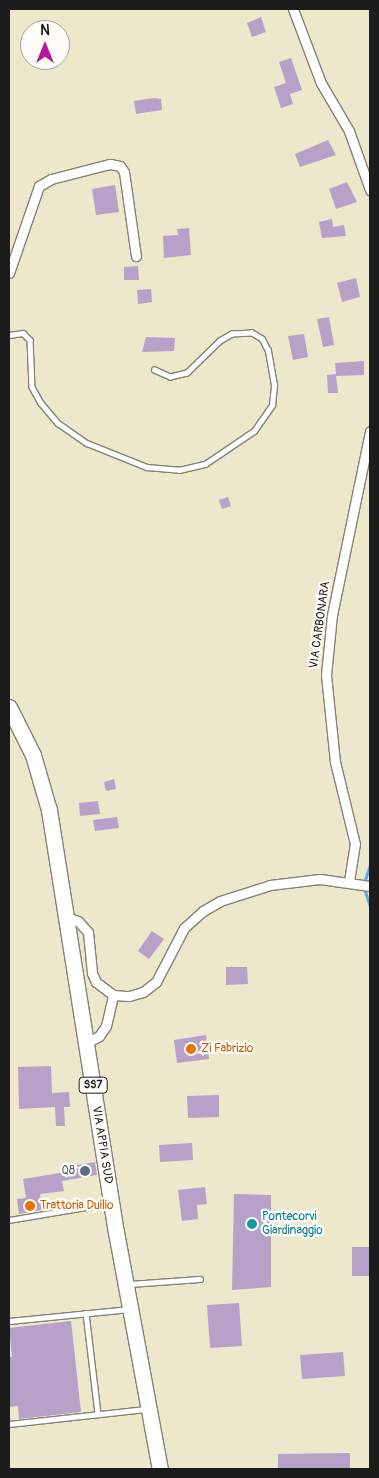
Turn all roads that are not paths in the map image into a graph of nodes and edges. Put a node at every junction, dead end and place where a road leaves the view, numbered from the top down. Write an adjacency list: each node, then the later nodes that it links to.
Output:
1 (292, 9): 2 (street)
2 (370, 190)
3 (136, 256): 4 (street)
4 (9, 274)
5 (9, 335): 6 (lane)
6 (154, 370)
7 (370, 431): 9 (street, VIA CARBONARA)
8 (9, 707): 11 (main road, VIA APPIA SUD / SS7)
9 (351, 881): 10 (street); 12 (street)
10 (370, 886)
11 (67, 917): 12 (street); 13 (main road, VIA APPIA SUD / SS7)
12 (113, 994): 13 (street)
13 (86, 1043): 14 (main road, VIA APPIA SUD / SS7)
14 (111, 1203): 15 (lane); 17 (main road, VIA APPIA SUD / SS7)
15 (9, 1220)
16 (200, 1279): 17 (lane)
17 (126, 1285): 18 (main road, VIA APPIA SUD / SS7)
18 (130, 1308): 19 (lane); 21 (main road, VIA APPIA SUD / SS7)
19 (86, 1313): 20 (lane); 22 (lane)
20 (9, 1321)
21 (149, 1408): 22 (lane); 24 (main road, VIA APPIA SUD / SS7)
22 (98, 1414): 23 (lane)
23 (9, 1424)
24 (160, 1469)

